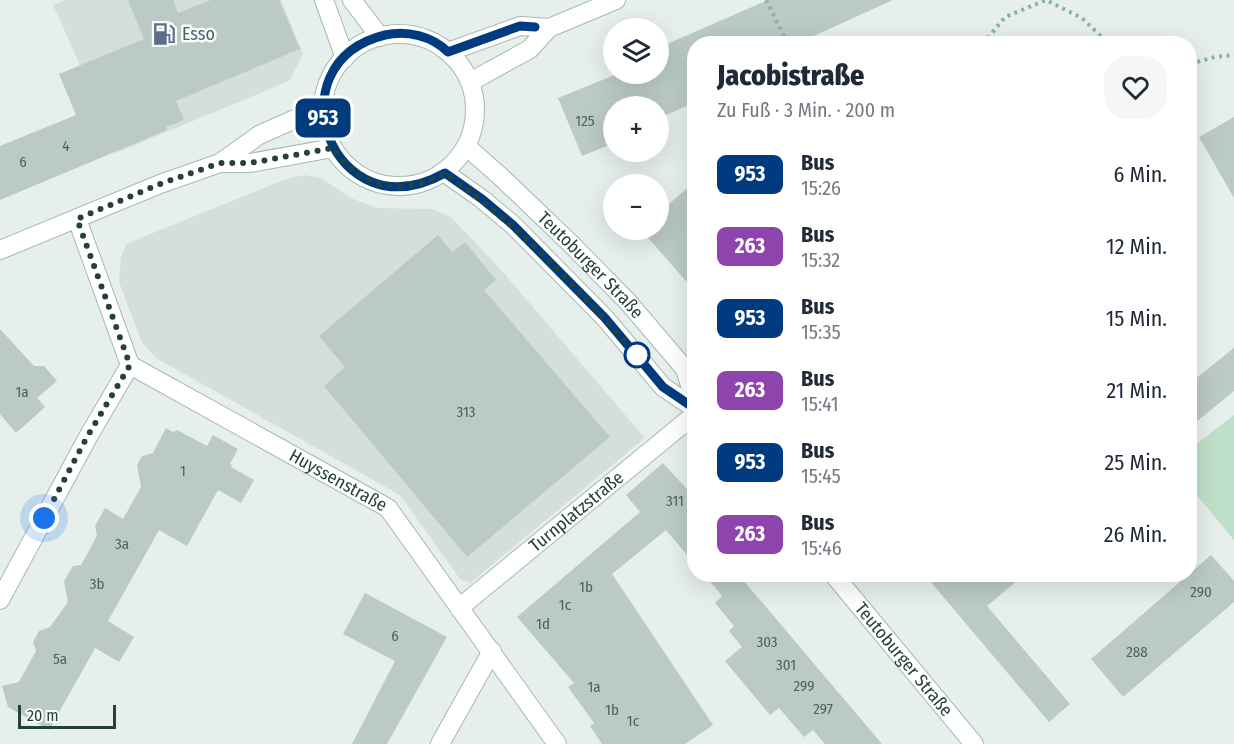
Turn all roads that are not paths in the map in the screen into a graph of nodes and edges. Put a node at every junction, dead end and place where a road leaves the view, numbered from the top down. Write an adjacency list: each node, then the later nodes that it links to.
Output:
1 (324, 0): 7 (street)
2 (352, 0): 5 (street)
3 (616, 0): 4 (street)
4 (549, 28): 6 (street); 8 (street)
5 (380, 37): 6 (street); 7 (street)
6 (448, 52): 8 (street)
7 (345, 58): 9 (street)
8 (470, 82): 10 (street)
9 (322, 107): 11 (street); 12 (street)
10 (467, 147): 13 (street); 17 (street, Teutoburger Straße)
11 (333, 148): 12 (street); 13 (street)
12 (220, 163): 14 (street)
13 (445, 173): 18 (street, Teutoburger Straße)
14 (77, 219): 15 (street); 16 (street)
15 (0, 250)
16 (130, 365): 21 (street); 22 (street, Huyssenstraße)
17 (687, 375)
18 (687, 403)
19 (687, 421): 22 (street, Turnplatzstraße)
20 (840, 582): 26 (street, Teutoburger Straße)
21 (0, 600)
22 (459, 608): 23 (street, Huyssenstraße)
23 (492, 651): 24 (street); 25 (street, Huyssenstraße)
24 (440, 744)
25 (557, 744)
26 (974, 744)

